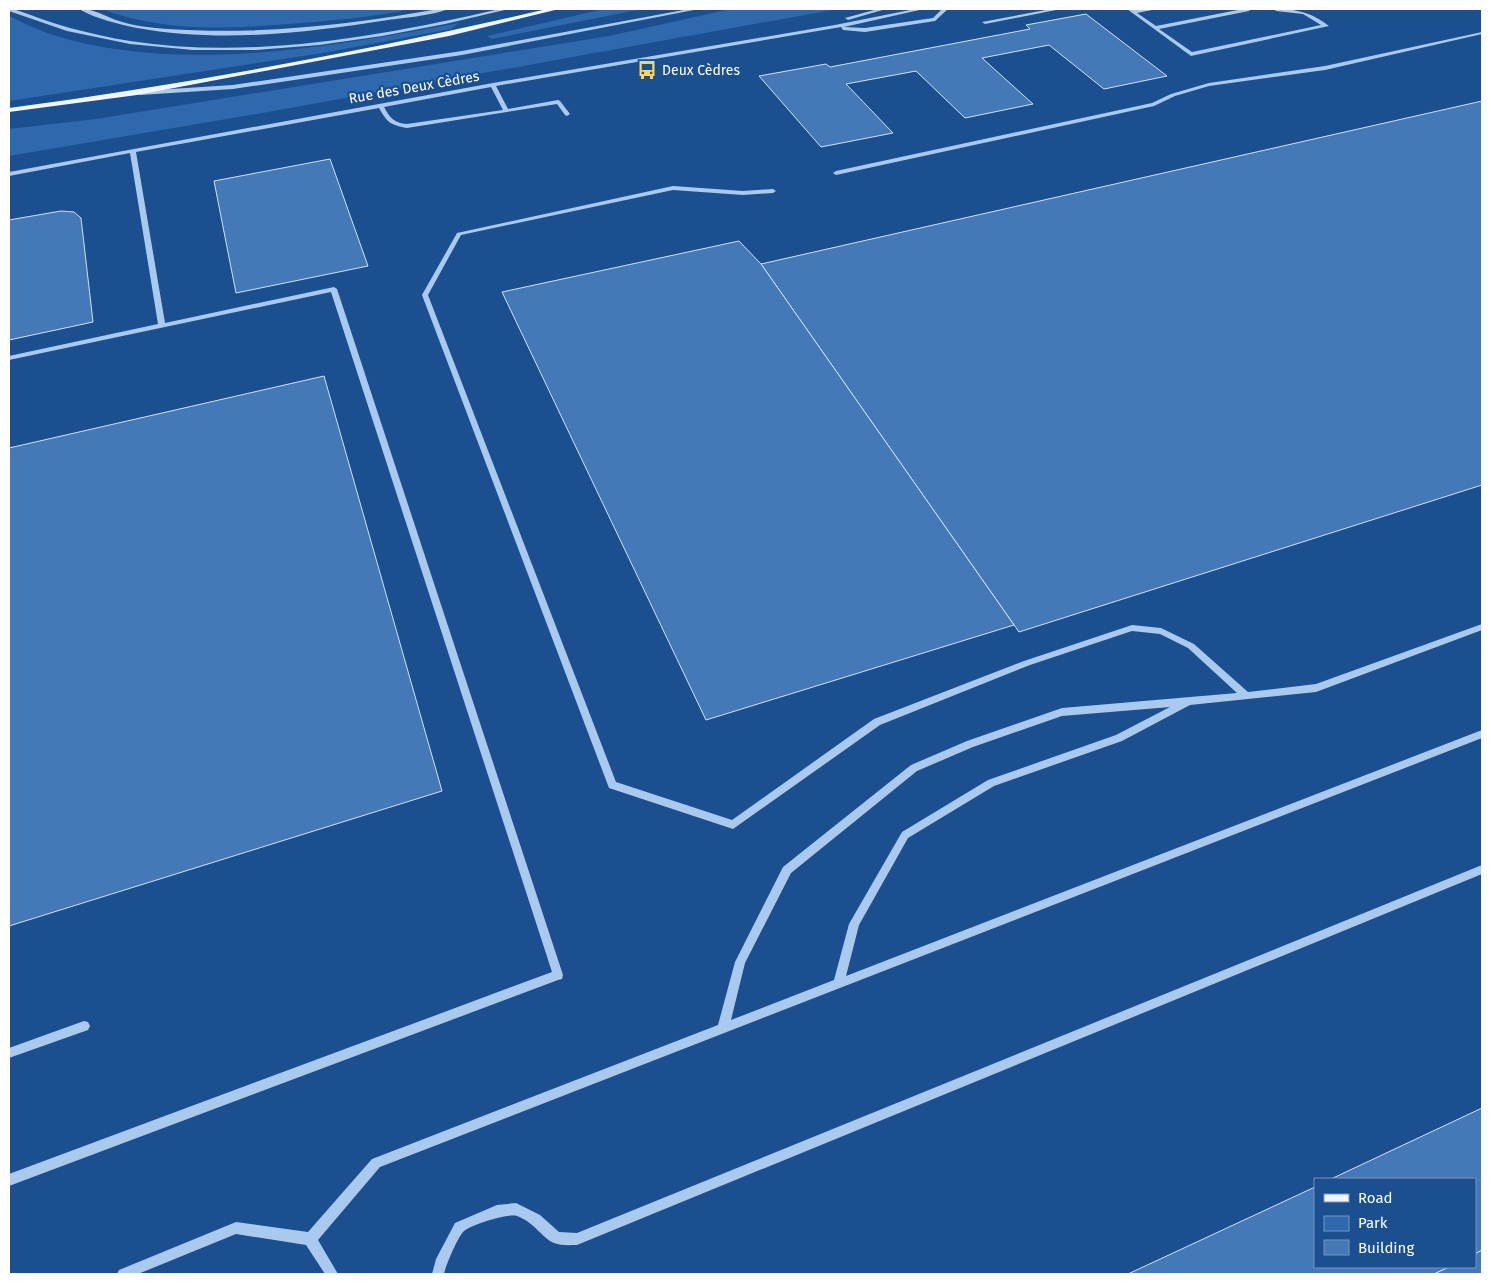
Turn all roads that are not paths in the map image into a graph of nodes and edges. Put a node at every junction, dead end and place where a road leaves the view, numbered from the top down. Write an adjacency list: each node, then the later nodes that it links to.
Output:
1 (9, 9): 4 (street)
2 (82, 9): 3 (street)
3 (445, 9)
4 (506, 9)
5 (556, 9): 21 (main road)
6 (696, 9): 21 (street)
7 (883, 9): 16 (street, Rue des Deux Cèdres)
8 (921, 9): 17 (street, Rue des Deux Cèdres)
9 (945, 9): 17 (street)
10 (1058, 9): 15 (street)
11 (1150, 9): 14 (street)
12 (1249, 9): 18 (street)
13 (1276, 9): 18 (street)
14 (1131, 10): 18 (street)
15 (985, 22)
16 (824, 27): 17 (street, Rue des Deux Cèdres); 20 (street, Rue des Deux Cèdres)
17 (835, 27)
18 (1155, 28)
19 (1482, 33): 27 (street)
20 (492, 86): 22 (street, Rue des Deux Cèdres); 24 (street)
21 (137, 93): 23 (main road)
22 (381, 106): 24 (street); 26 (street, Rue des Deux Cèdres)
23 (9, 110)
24 (506, 111): 25 (street)
25 (567, 114)
26 (132, 152): 28 (street, Rue des Deux Cèdres); 30 (street)
27 (836, 173)
28 (9, 174)
29 (774, 191): 33 (street)
30 (162, 326): 31 (street); 41 (street)
31 (9, 358)
32 (1482, 627): 33 (street)
33 (1245, 696): 34 (street)
34 (1188, 702): 37 (street); 39 (street)
35 (1482, 734): 37 (street)
36 (1482, 868): 45 (street)
37 (839, 983): 39 (street)
38 (84, 1026): 40 (street)
39 (723, 1028): 42 (street)
40 (9, 1053)
41 (9, 1180)
42 (310, 1239): 43 (street); 44 (street)
43 (122, 1274)
44 (332, 1274)
45 (438, 1274)

